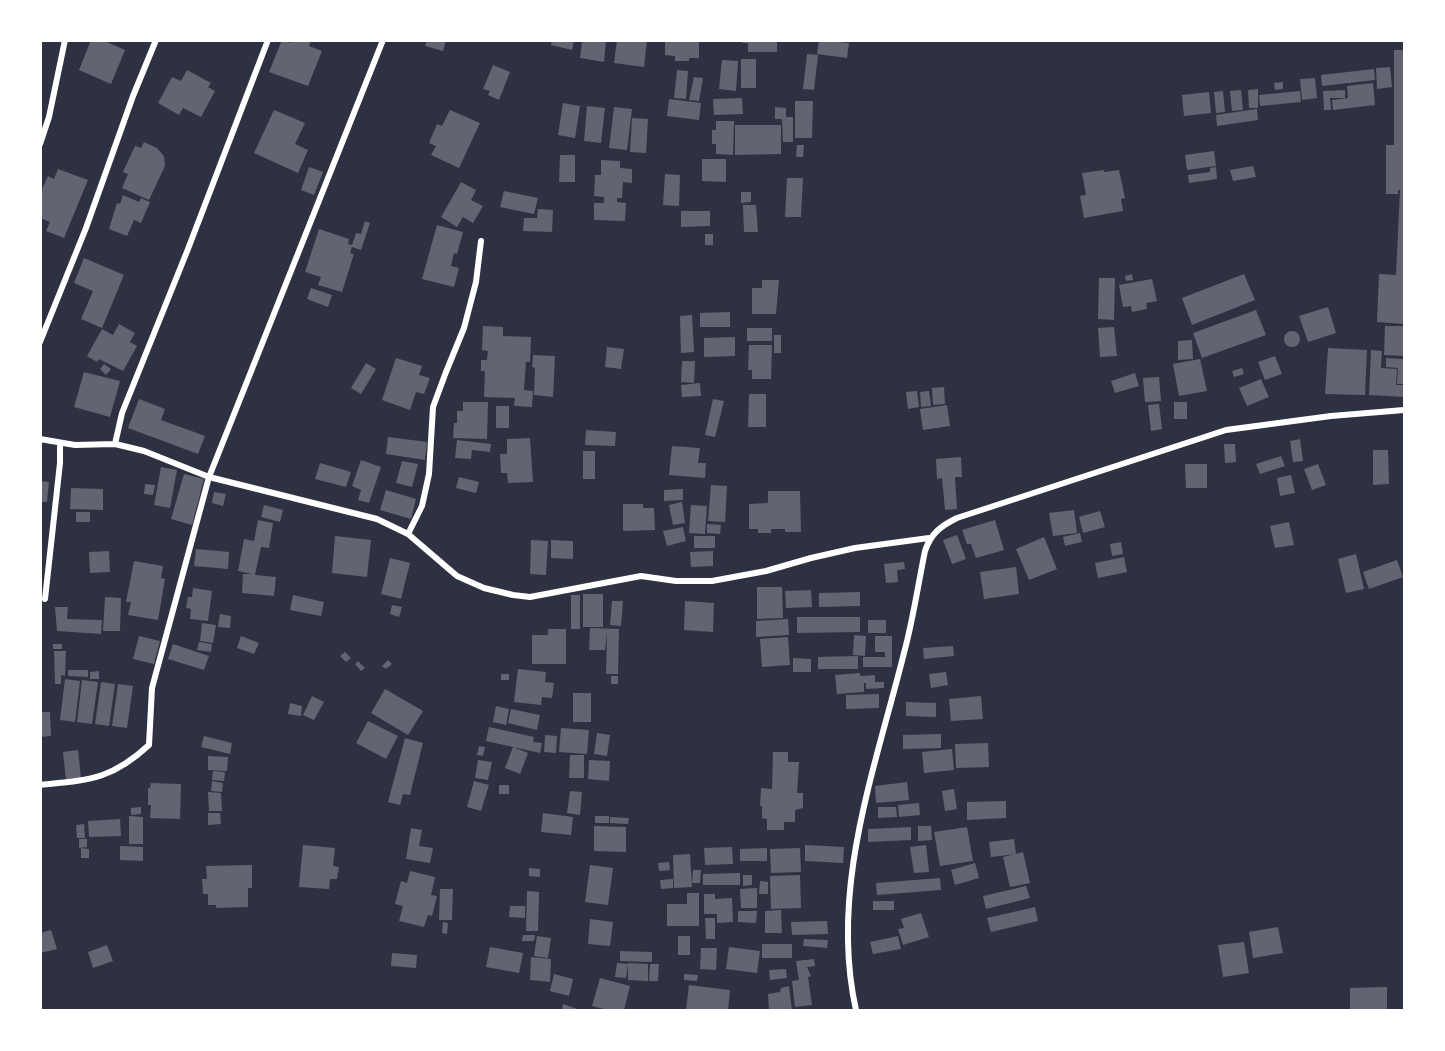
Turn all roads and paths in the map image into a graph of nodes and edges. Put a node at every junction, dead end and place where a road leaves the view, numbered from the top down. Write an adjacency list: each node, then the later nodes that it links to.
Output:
1 (65, 40): 5 (street)
2 (156, 40): 7 (street)
3 (268, 40): 11 (street)
4 (383, 40): 12 (street)
5 (40, 144)
6 (481, 241): 13 (street)
7 (40, 342)
8 (1404, 410): 14 (street)
9 (40, 439): 10 (street)
10 (60, 443): 11 (street); 15 (street)
11 (115, 444): 12 (street)
12 (209, 477): 13 (street); 16 (street)
13 (408, 534): 14 (street)
14 (929, 538): 17 (street)
15 (45, 599)
16 (40, 785)
17 (856, 1011)

